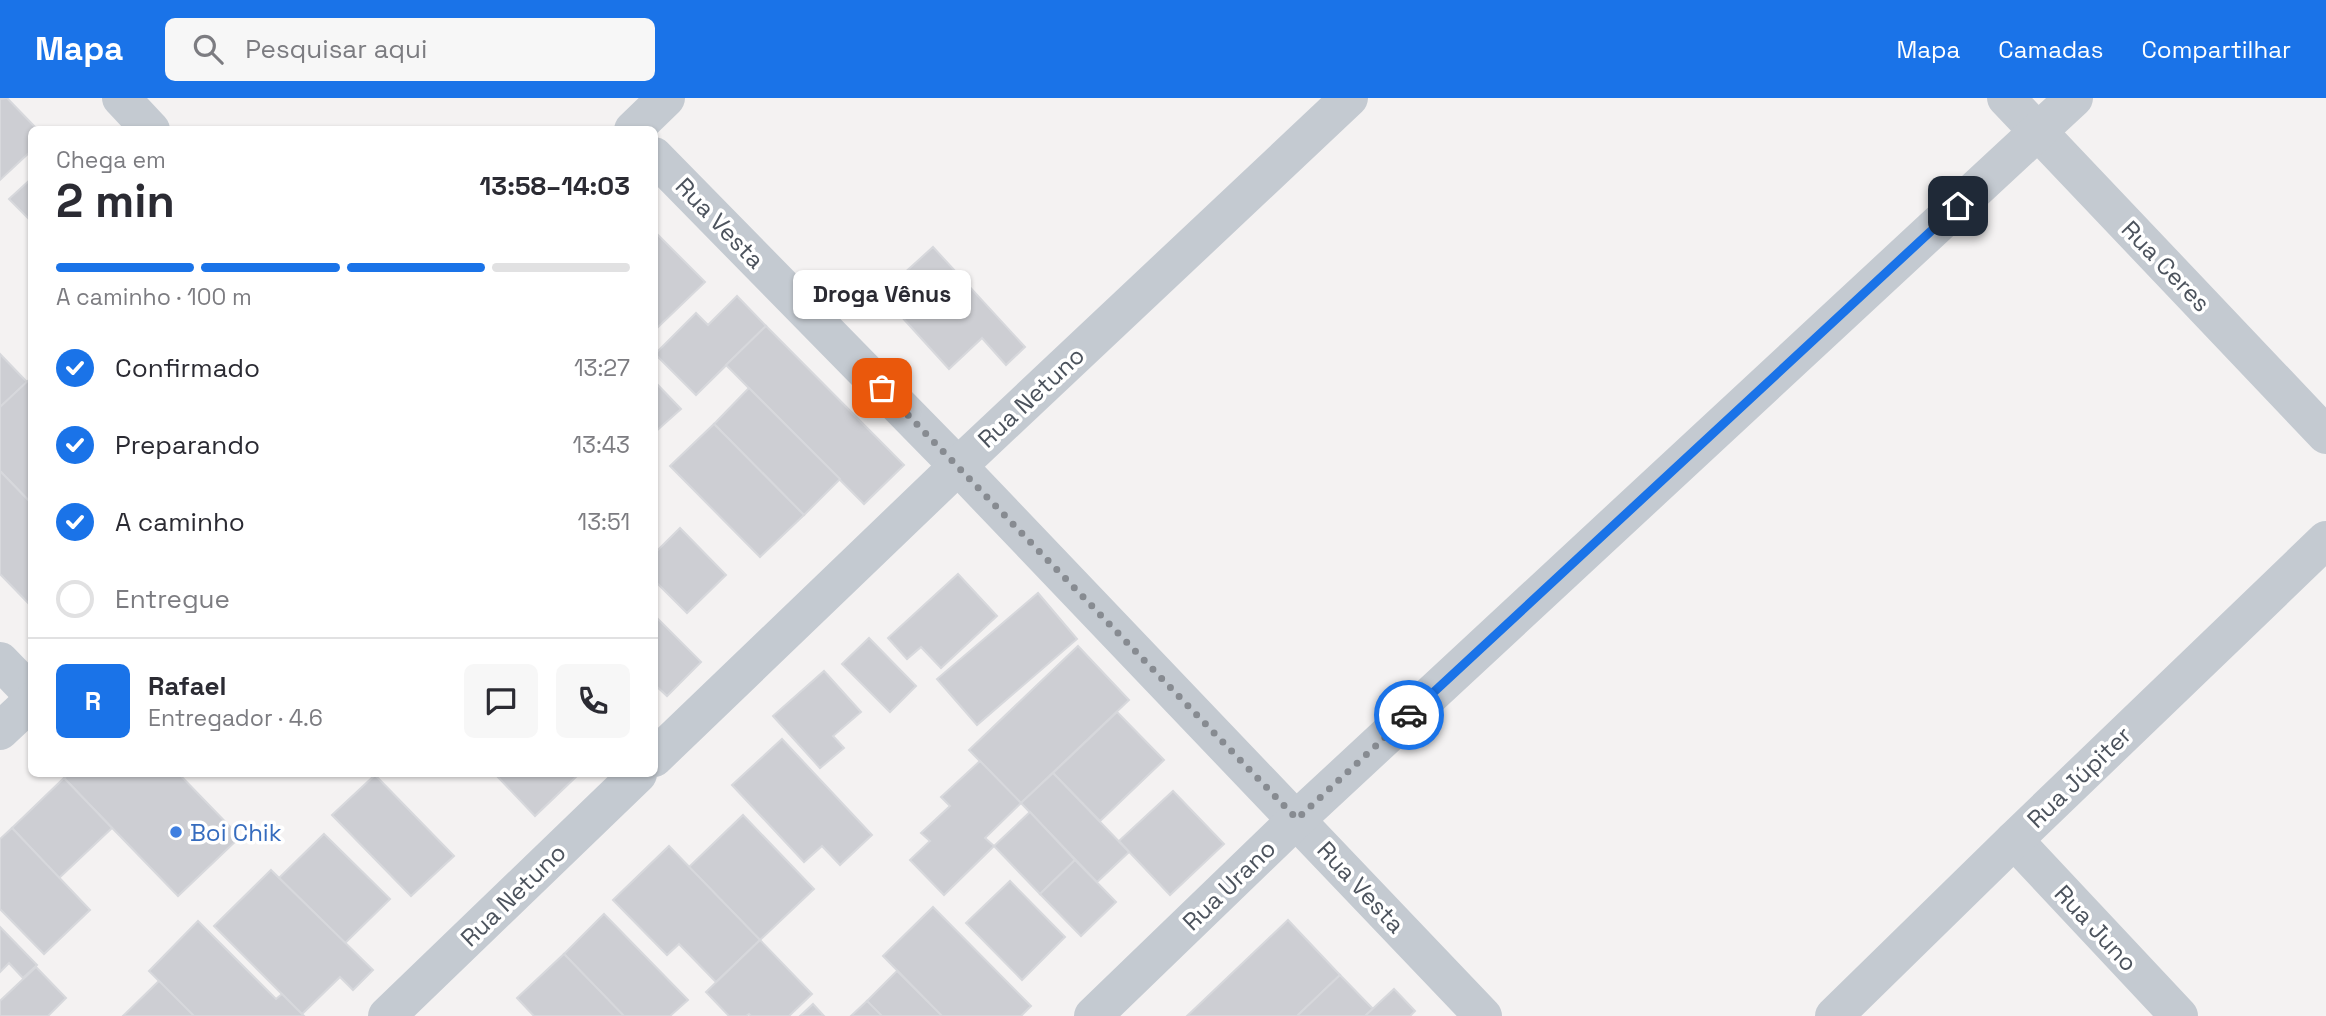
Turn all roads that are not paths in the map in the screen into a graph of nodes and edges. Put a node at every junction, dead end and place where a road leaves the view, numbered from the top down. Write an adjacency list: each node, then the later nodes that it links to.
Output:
1 (121, 98): 6 (street)
2 (666, 98): 7 (street)
3 (1349, 98): 11 (street, Rua Netuno)
4 (2006, 98): 8 (street, Rua Ceres)
5 (2074, 98): 8 (street, Rua Urano)
6 (147, 126)
7 (638, 126)
8 (2038, 132): 10 (street, Rua Ceres); 19 (street, Rua Urano)
9 (658, 160): 11 (street, Rua Vesta)
10 (2326, 435)
11 (958, 466): 17 (street, Rua Netuno); 19 (street, Rua Vesta)
12 (2326, 540): 20 (street, Rua Júpiter)
13 (0, 661): 14 (street)
14 (28, 690)
15 (28, 705): 16 (street)
16 (0, 731)
17 (658, 754)
18 (636, 777): 21 (street, Rua Netuno)
19 (1297, 819): 22 (street, Rua Urano); 23 (street, Rua Vesta)
20 (2014, 840): 24 (street, Rua Júpiter); 25 (street, Rua Juno)
21 (387, 1016)
22 (1093, 1016)
23 (1483, 1016)
24 (1834, 1016)
25 (2179, 1016)

